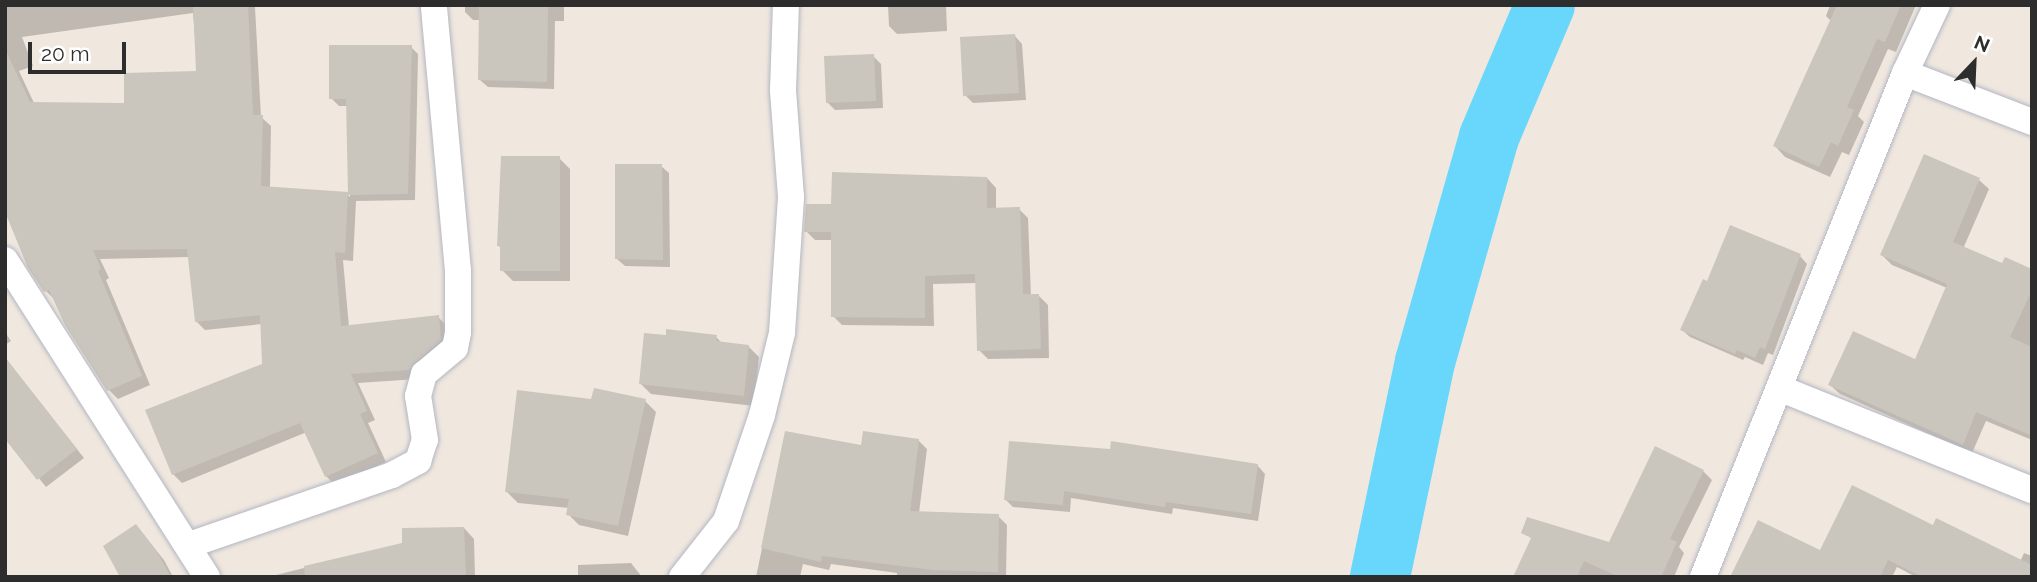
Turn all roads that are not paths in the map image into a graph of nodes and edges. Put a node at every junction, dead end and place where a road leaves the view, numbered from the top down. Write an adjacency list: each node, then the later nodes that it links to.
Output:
1 (433, 5): 9 (street)
2 (786, 5): 11 (street)
3 (1937, 5): 4 (street)
4 (1905, 73): 5 (street); 7 (street)
5 (2032, 122)
6 (5, 260): 9 (street)
7 (1779, 388): 8 (street); 12 (street)
8 (2032, 489)
9 (189, 545): 10 (street)
10 (207, 577)
11 (682, 577)
12 (1703, 577)

